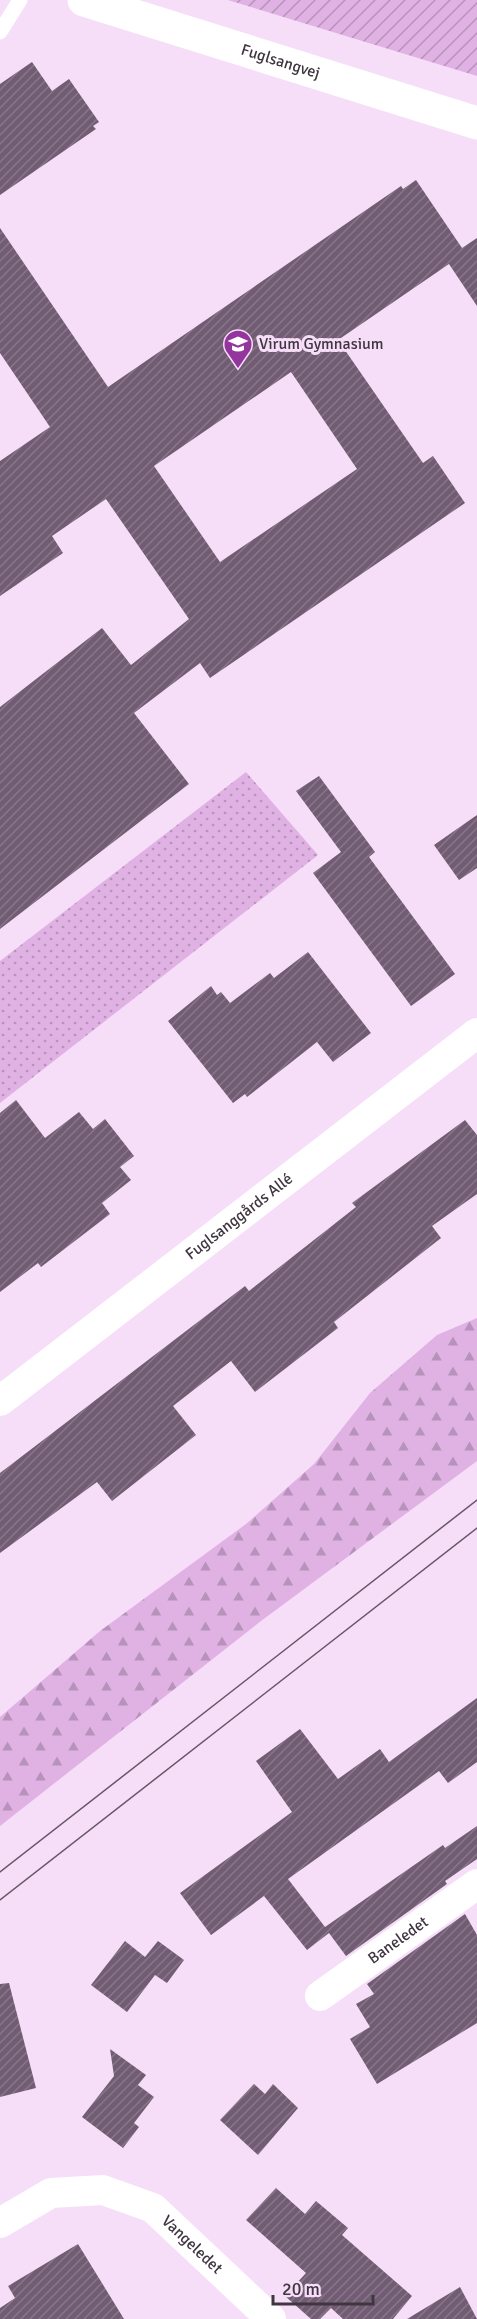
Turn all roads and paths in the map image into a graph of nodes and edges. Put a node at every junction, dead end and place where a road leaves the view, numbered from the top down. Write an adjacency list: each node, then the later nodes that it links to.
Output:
1 (20, 0): 3 (lane)
2 (84, 0): 4 (street, Fuglsangvej)
3 (0, 32)
4 (477, 123)
5 (477, 1033): 6 (street, Fuglsanggårds Allé)
6 (0, 1401)
7 (477, 1884): 8 (street, Baneledet)
8 (320, 1996)
9 (0, 2223): 10 (street, Vangeledet)
10 (272, 2319)

